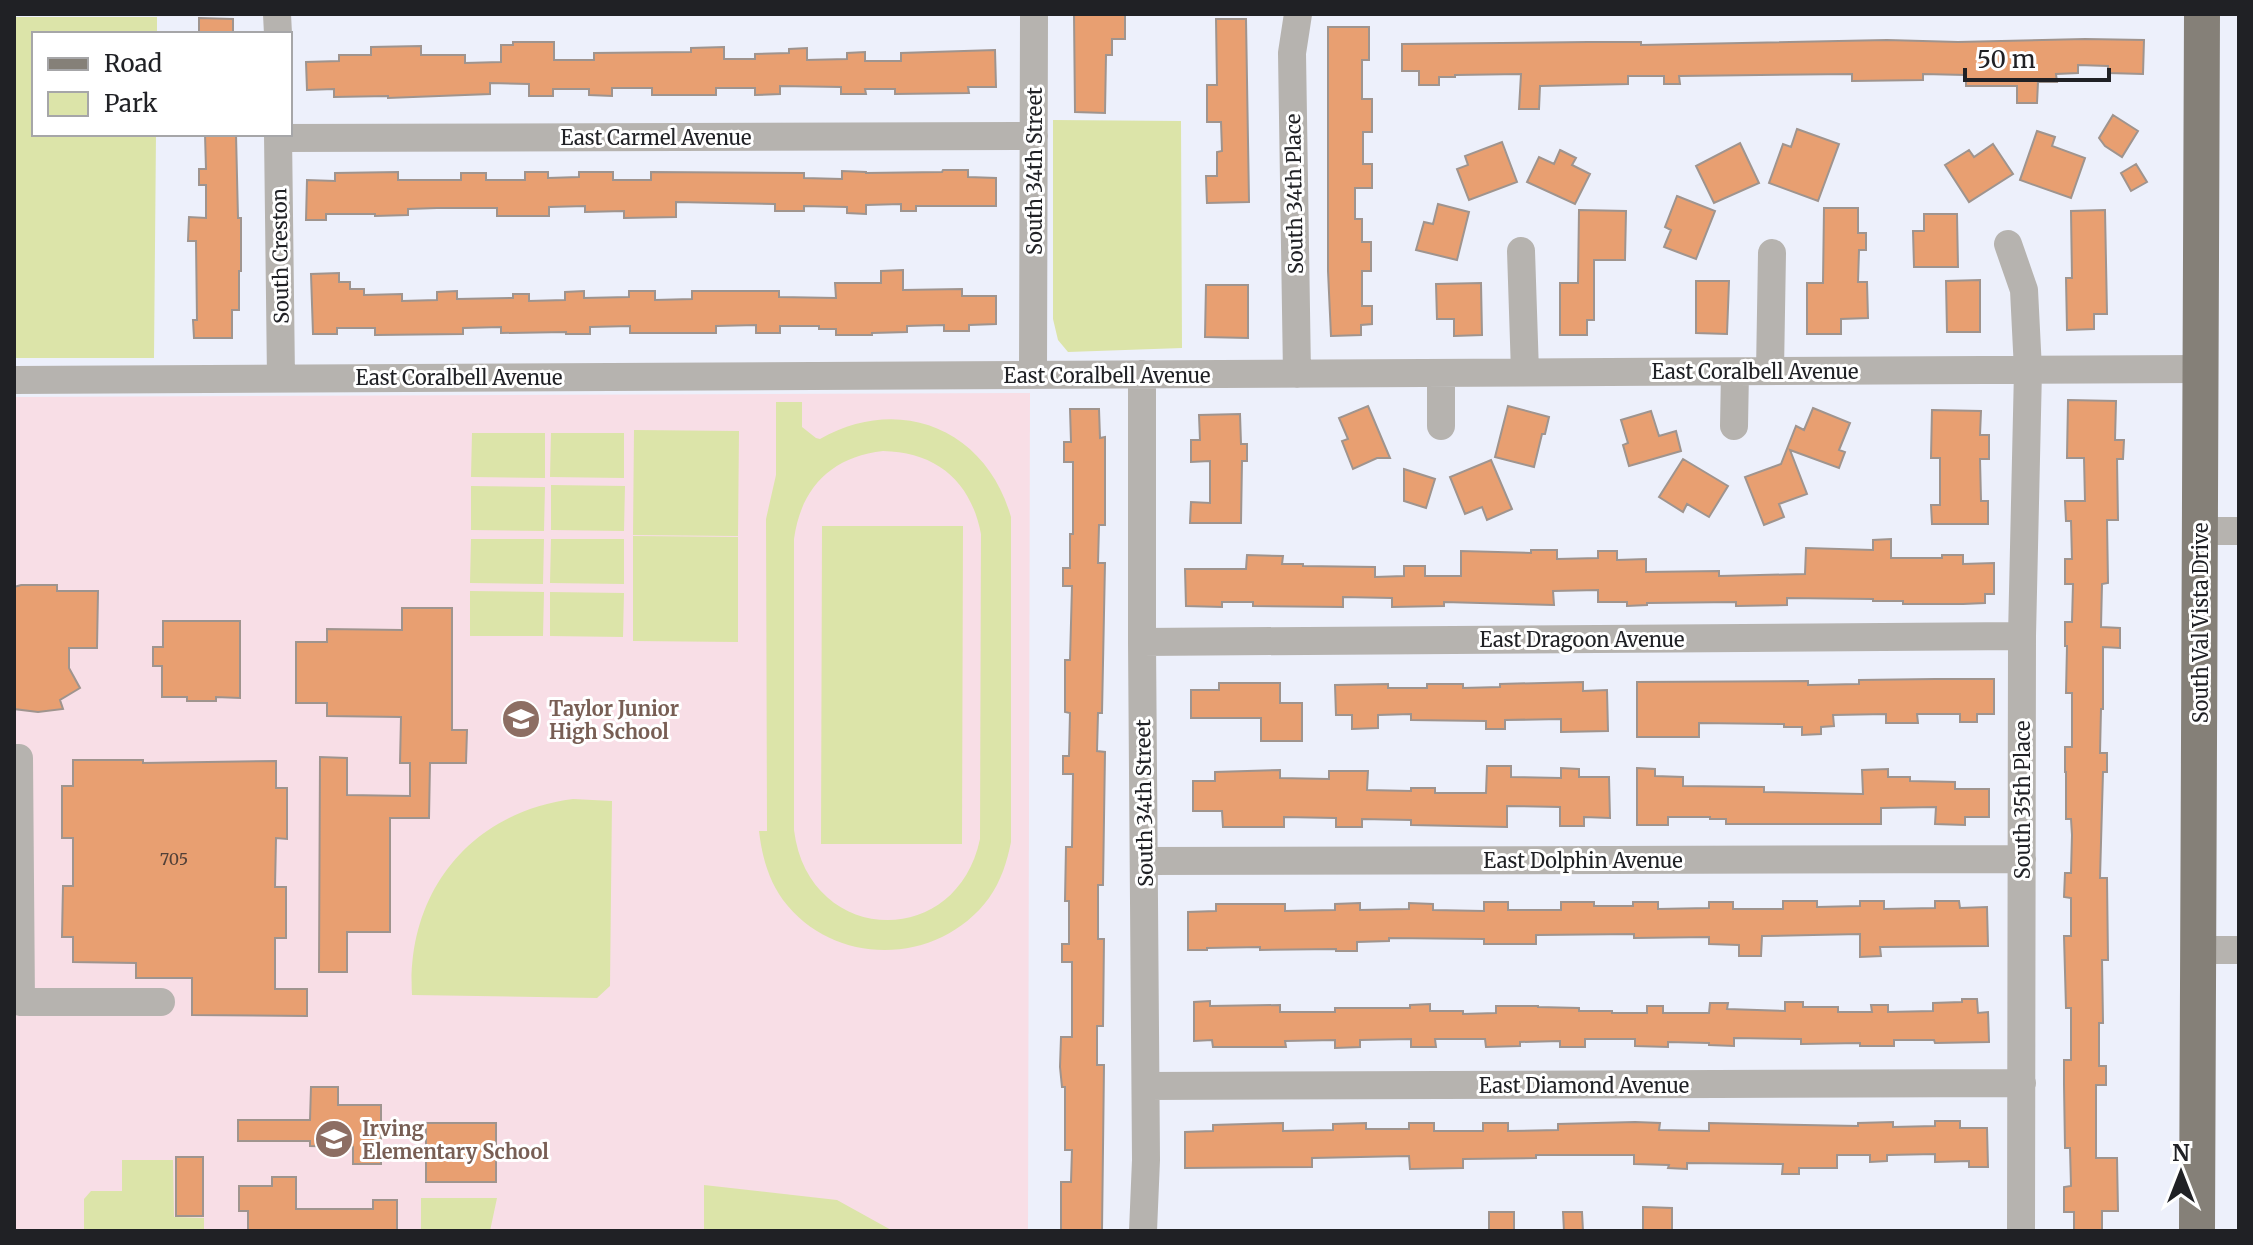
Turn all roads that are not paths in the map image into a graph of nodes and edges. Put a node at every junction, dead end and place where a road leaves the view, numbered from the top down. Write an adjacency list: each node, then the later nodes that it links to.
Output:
1 (1034, 14): 5 (street, South 34th Street)
2 (1298, 14): 16 (street, South 34th Place)
3 (2202, 14): 9 (main road, South Val Vista Drive)
4 (278, 136): 5 (street, East Carmel Avenue); 18 (street, South Creston)
5 (1034, 136): 17 (street, South 34th Street)
6 (2008, 244): 10 (street, South 35th Place)
7 (1521, 251): 12 (street)
8 (1772, 253): 11 (street)
9 (2200, 369): 10 (street, East Coralbell Avenue); 22 (main road, South Val Vista Drive)
10 (2028, 370): 11 (street, East Coralbell Avenue); 24 (street, South 35th Place)
11 (1770, 371): 13 (street, East Coralbell Avenue)
12 (1525, 372): 13 (street, East Coralbell Avenue); 14 (street, East Coralbell Avenue)
13 (1735, 372): 21 (street)
14 (1441, 373): 16 (street, East Coralbell Avenue); 20 (street)
15 (1142, 374): 16 (street, East Coralbell Avenue); 17 (street, East Coralbell Avenue); 25 (street, South 34th Street)
16 (1297, 374)
17 (1033, 375): 18 (street, East Coralbell Avenue)
18 (281, 378): 19 (street, East Coralbell Avenue)
19 (14, 380)
20 (1441, 426)
21 (1734, 426)
22 (2201, 531): 23 (street); 29 (main road, South Val Vista Drive)
23 (2239, 531)
24 (2022, 636): 25 (street, East Dragoon Avenue); 27 (street, South 35th Place)
25 (1142, 642): 28 (street, South 34th Street)
26 (14, 758): 31 (street)
27 (2022, 859): 28 (street, East Dolphin Avenue); 33 (street, South 35th Place)
28 (1144, 861): 34 (street, South 34th Street)
29 (2199, 950): 30 (street); 37 (main road, South Val Vista Drive)
30 (2239, 950)
31 (17, 1001): 32 (street)
32 (161, 1002)
33 (2022, 1083): 34 (street, East Diamond Avenue); 36 (street, South 35th Place)
34 (1146, 1086): 35 (street, South 34th Street)
35 (1143, 1231)
36 (2021, 1231)
37 (2197, 1231)

